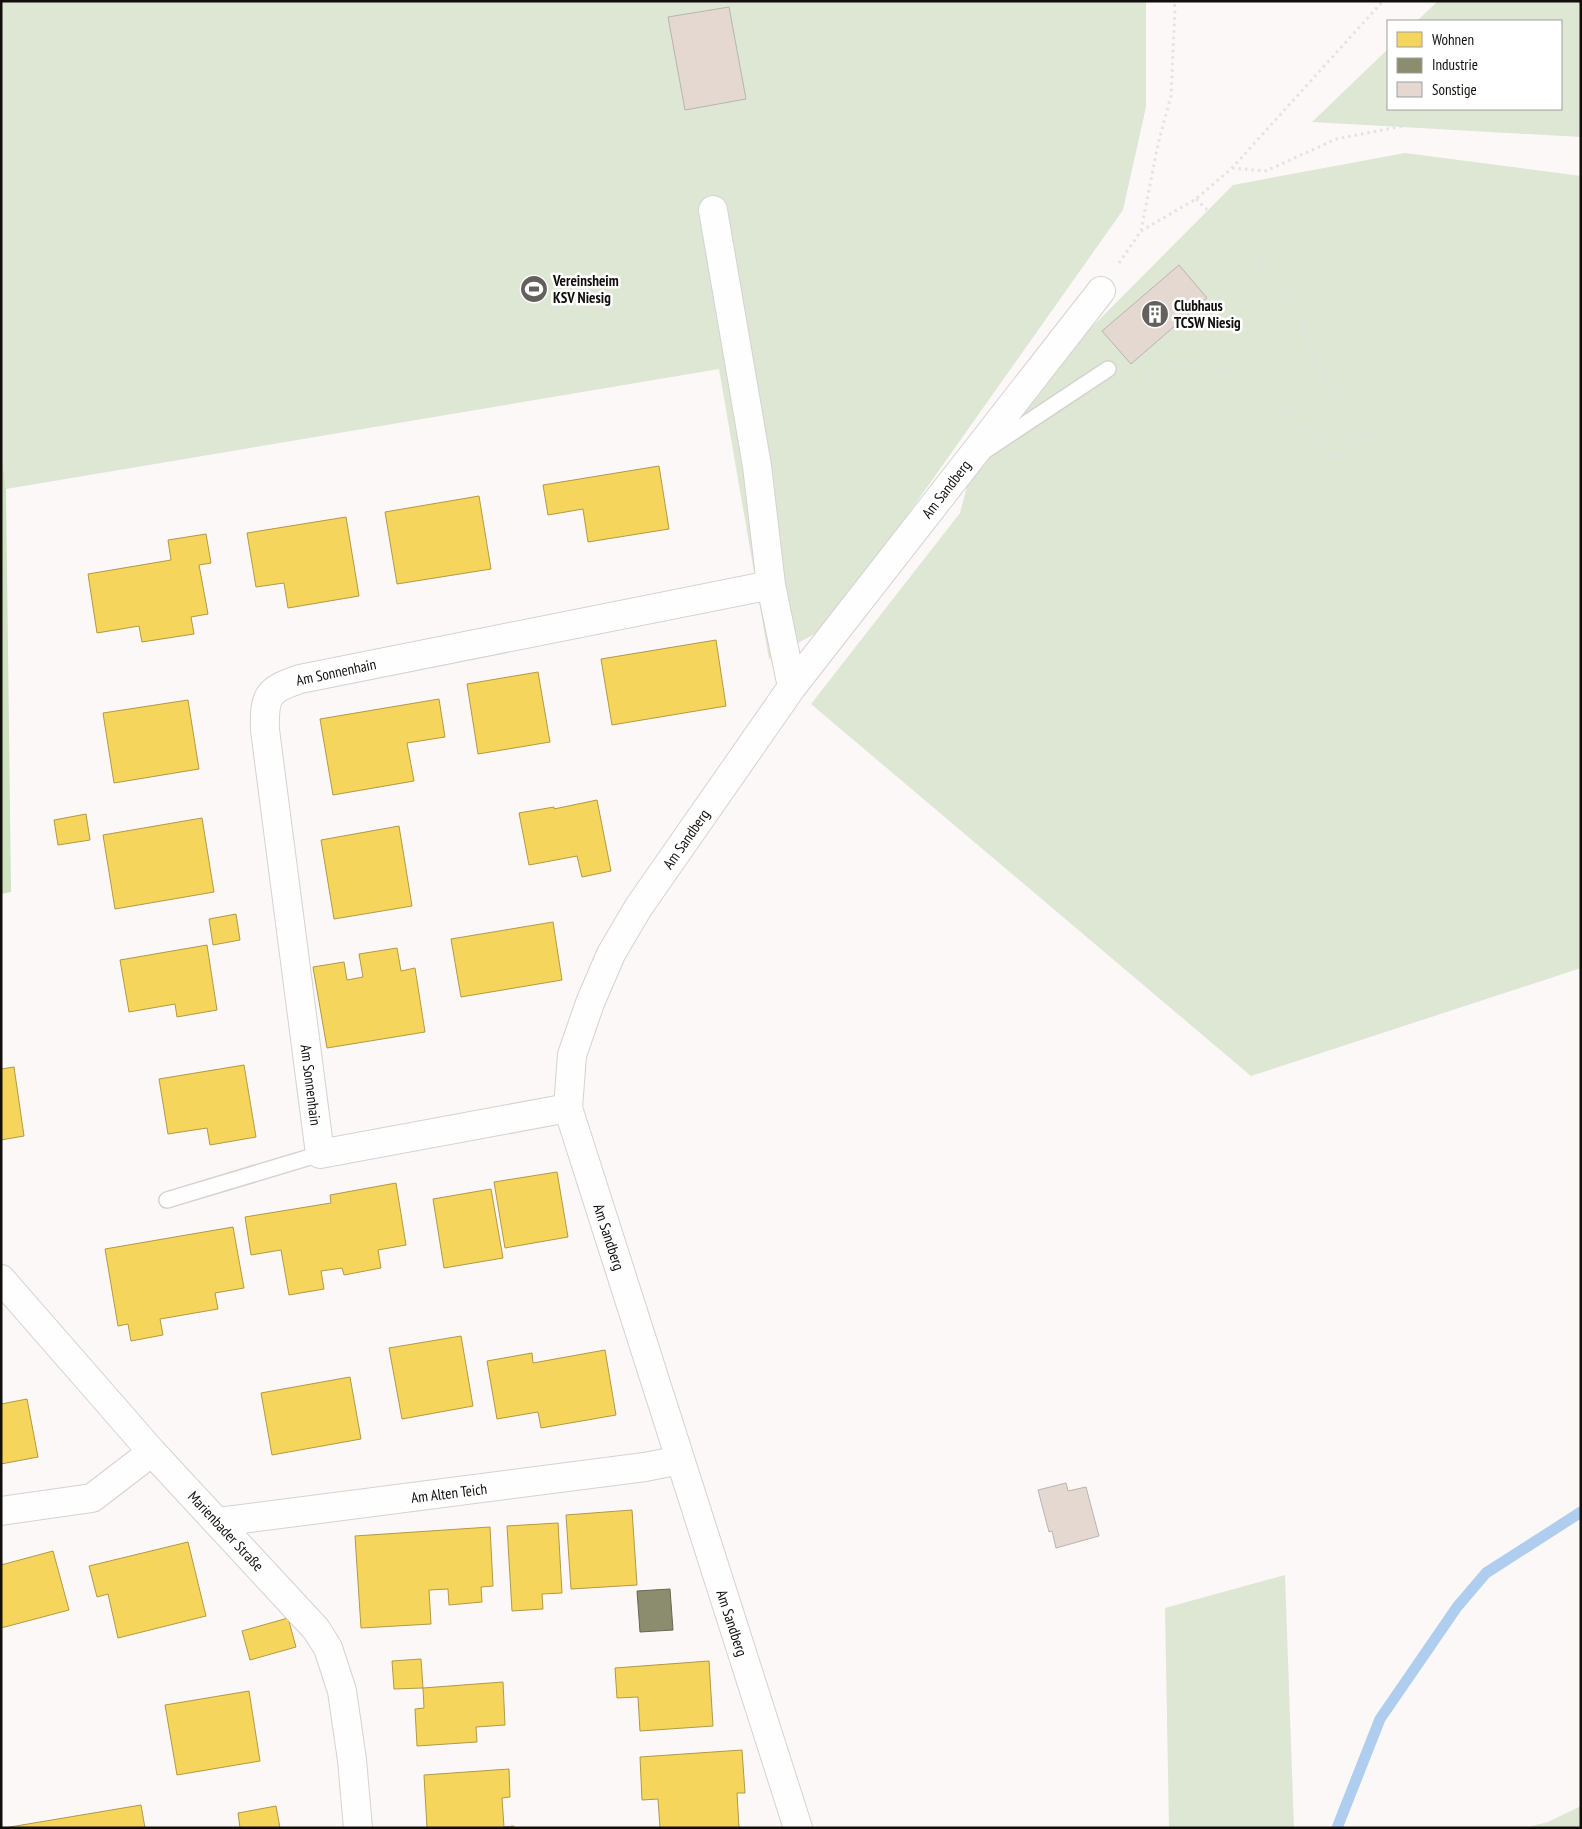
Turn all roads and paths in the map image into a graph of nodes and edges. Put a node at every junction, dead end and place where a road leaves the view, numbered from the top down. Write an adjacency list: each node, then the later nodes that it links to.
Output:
1 (1174, 1): 7 (path)
2 (1383, 1): 4 (path)
3 (1581, 118): 4 (path)
4 (1232, 168): 5 (path)
5 (1196, 199): 7 (path); 10 (path)
6 (713, 210): 15 (street)
7 (1141, 231): 8 (path)
8 (1100, 291): 13 (street, Am Sandberg)
9 (1108, 369): 12 (path); 13 (lane)
10 (1362, 430): 11 (path); 12 (path)
11 (1398, 440)
12 (1335, 460): 14 (path)
13 (963, 468): 16 (street, Am Sandberg)
14 (1336, 487)
15 (771, 585): 16 (street); 18 (street, Am Sonnenhain)
16 (792, 687): 17 (street, Am Sandberg)
17 (568, 1108): 18 (street); 22 (street, Am Sandberg)
18 (320, 1154): 19 (lane)
19 (167, 1200)
20 (1, 1279): 21 (street, Marienbader Straße)
21 (152, 1452): 23 (street); 24 (street, Marienbader Straße)
22 (680, 1460): 24 (street, Am Alten Teich); 26 (street, Am Sandberg)
23 (1, 1510)
24 (219, 1522): 25 (street, Marienbader Straße)
25 (358, 1828)
26 (798, 1828)

